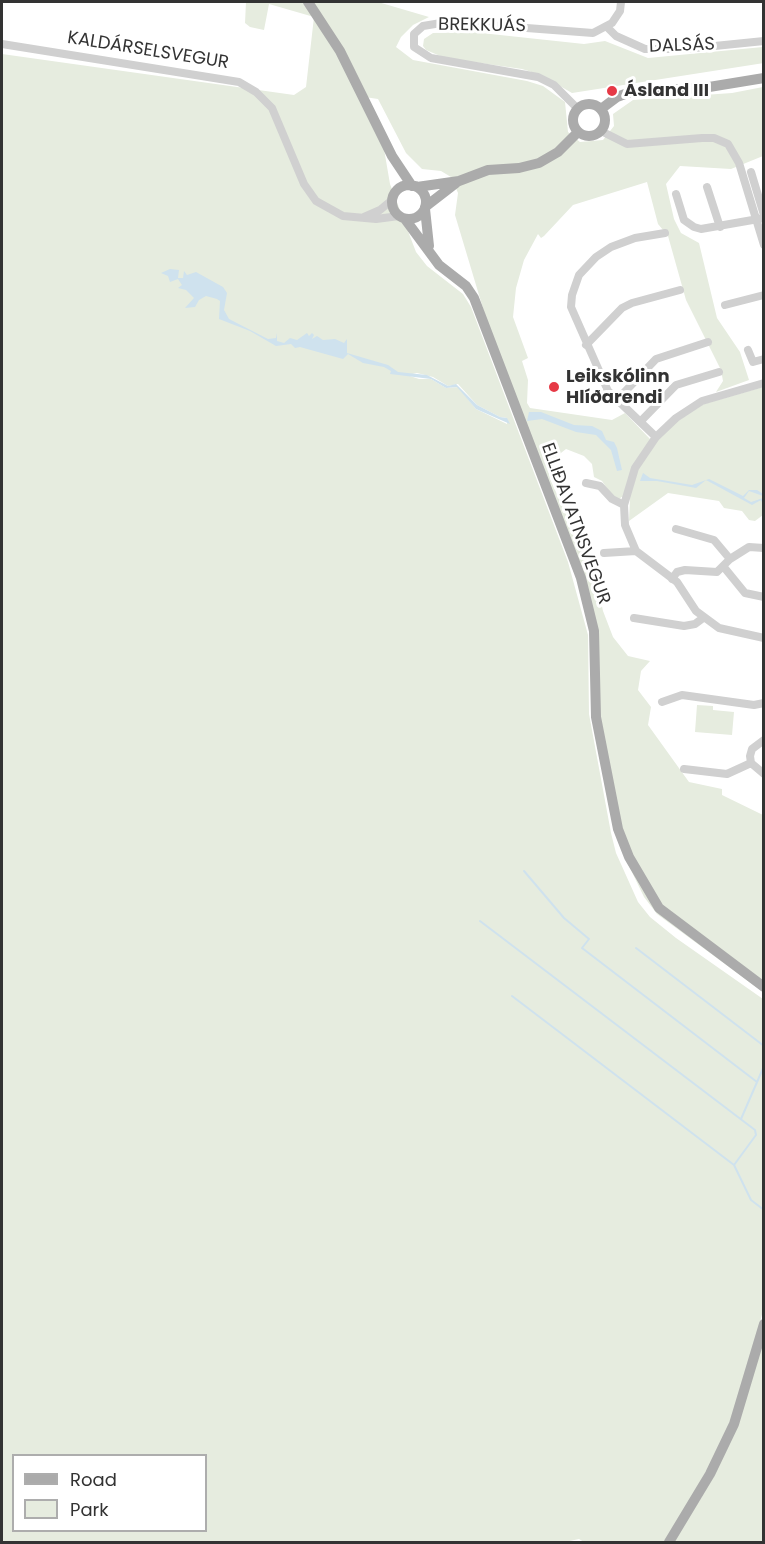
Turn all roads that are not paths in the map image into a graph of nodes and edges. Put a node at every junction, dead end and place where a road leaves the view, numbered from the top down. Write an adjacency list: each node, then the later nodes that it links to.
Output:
1 (308, 2): 11 (main road)
2 (621, 2): 3 (street)
3 (607, 27): 4 (street, DALSÁS); 7 (street, BREKKUÁS)
4 (764, 41)
5 (2, 44): 19 (street, KALDÁRSELSVEGUR)
6 (764, 78): 8 (main road)
7 (578, 109): 8 (main road); 10 (main road)
8 (601, 109): 9 (main road)
9 (601, 131): 10 (main road); 21 (street)
10 (578, 132): 13 (main road)
11 (392, 156): 14 (main road); 17 (main road)
12 (751, 172): 21 (street)
13 (459, 181): 14 (main road); 18 (main road)
14 (415, 186): 17 (main road); 18 (main road)
15 (707, 187): 22 (street)
16 (676, 194): 22 (street)
17 (394, 196): 19 (street); 20 (main road)
18 (425, 208): 20 (main road); 25 (main road)
19 (361, 218): 20 (street, KALDÁRSELSVEGUR)
20 (402, 218): 25 (main road, ELLIÐAVATNSVEGUR)
21 (761, 218): 22 (street); 24 (street)
22 (720, 226)
23 (664, 233): 30 (street)
24 (764, 245)
25 (430, 253): 57 (main road, ELLIÐAVATNSVEGUR)
26 (680, 290): 30 (street)
27 (764, 295): 28 (street)
28 (725, 305)
29 (708, 342): 35 (street)
30 (586, 345): 35 (street)
31 (748, 350): 32 (street)
32 (764, 359)
33 (719, 372): 36 (street)
34 (764, 383): 37 (street)
35 (617, 400): 36 (street)
36 (640, 422): 37 (street)
37 (656, 437): 39 (street)
38 (586, 483): 39 (street)
39 (624, 505): 42 (street)
40 (676, 529): 44 (street)
41 (764, 548): 44 (street)
42 (636, 551): 43 (street); 46 (street)
43 (604, 552)
44 (730, 559): 45 (street)
45 (723, 566): 46 (street); 47 (street)
46 (672, 579): 49 (street)
47 (764, 597)
48 (634, 618): 49 (street)
49 (704, 618): 50 (street)
50 (764, 638)
51 (662, 702): 52 (street)
52 (764, 703)
53 (764, 740): 54 (street)
54 (751, 763): 55 (street); 56 (street)
55 (684, 769)
56 (764, 774)
57 (764, 987)
58 (764, 1324): 59 (main road)
59 (669, 1542)

